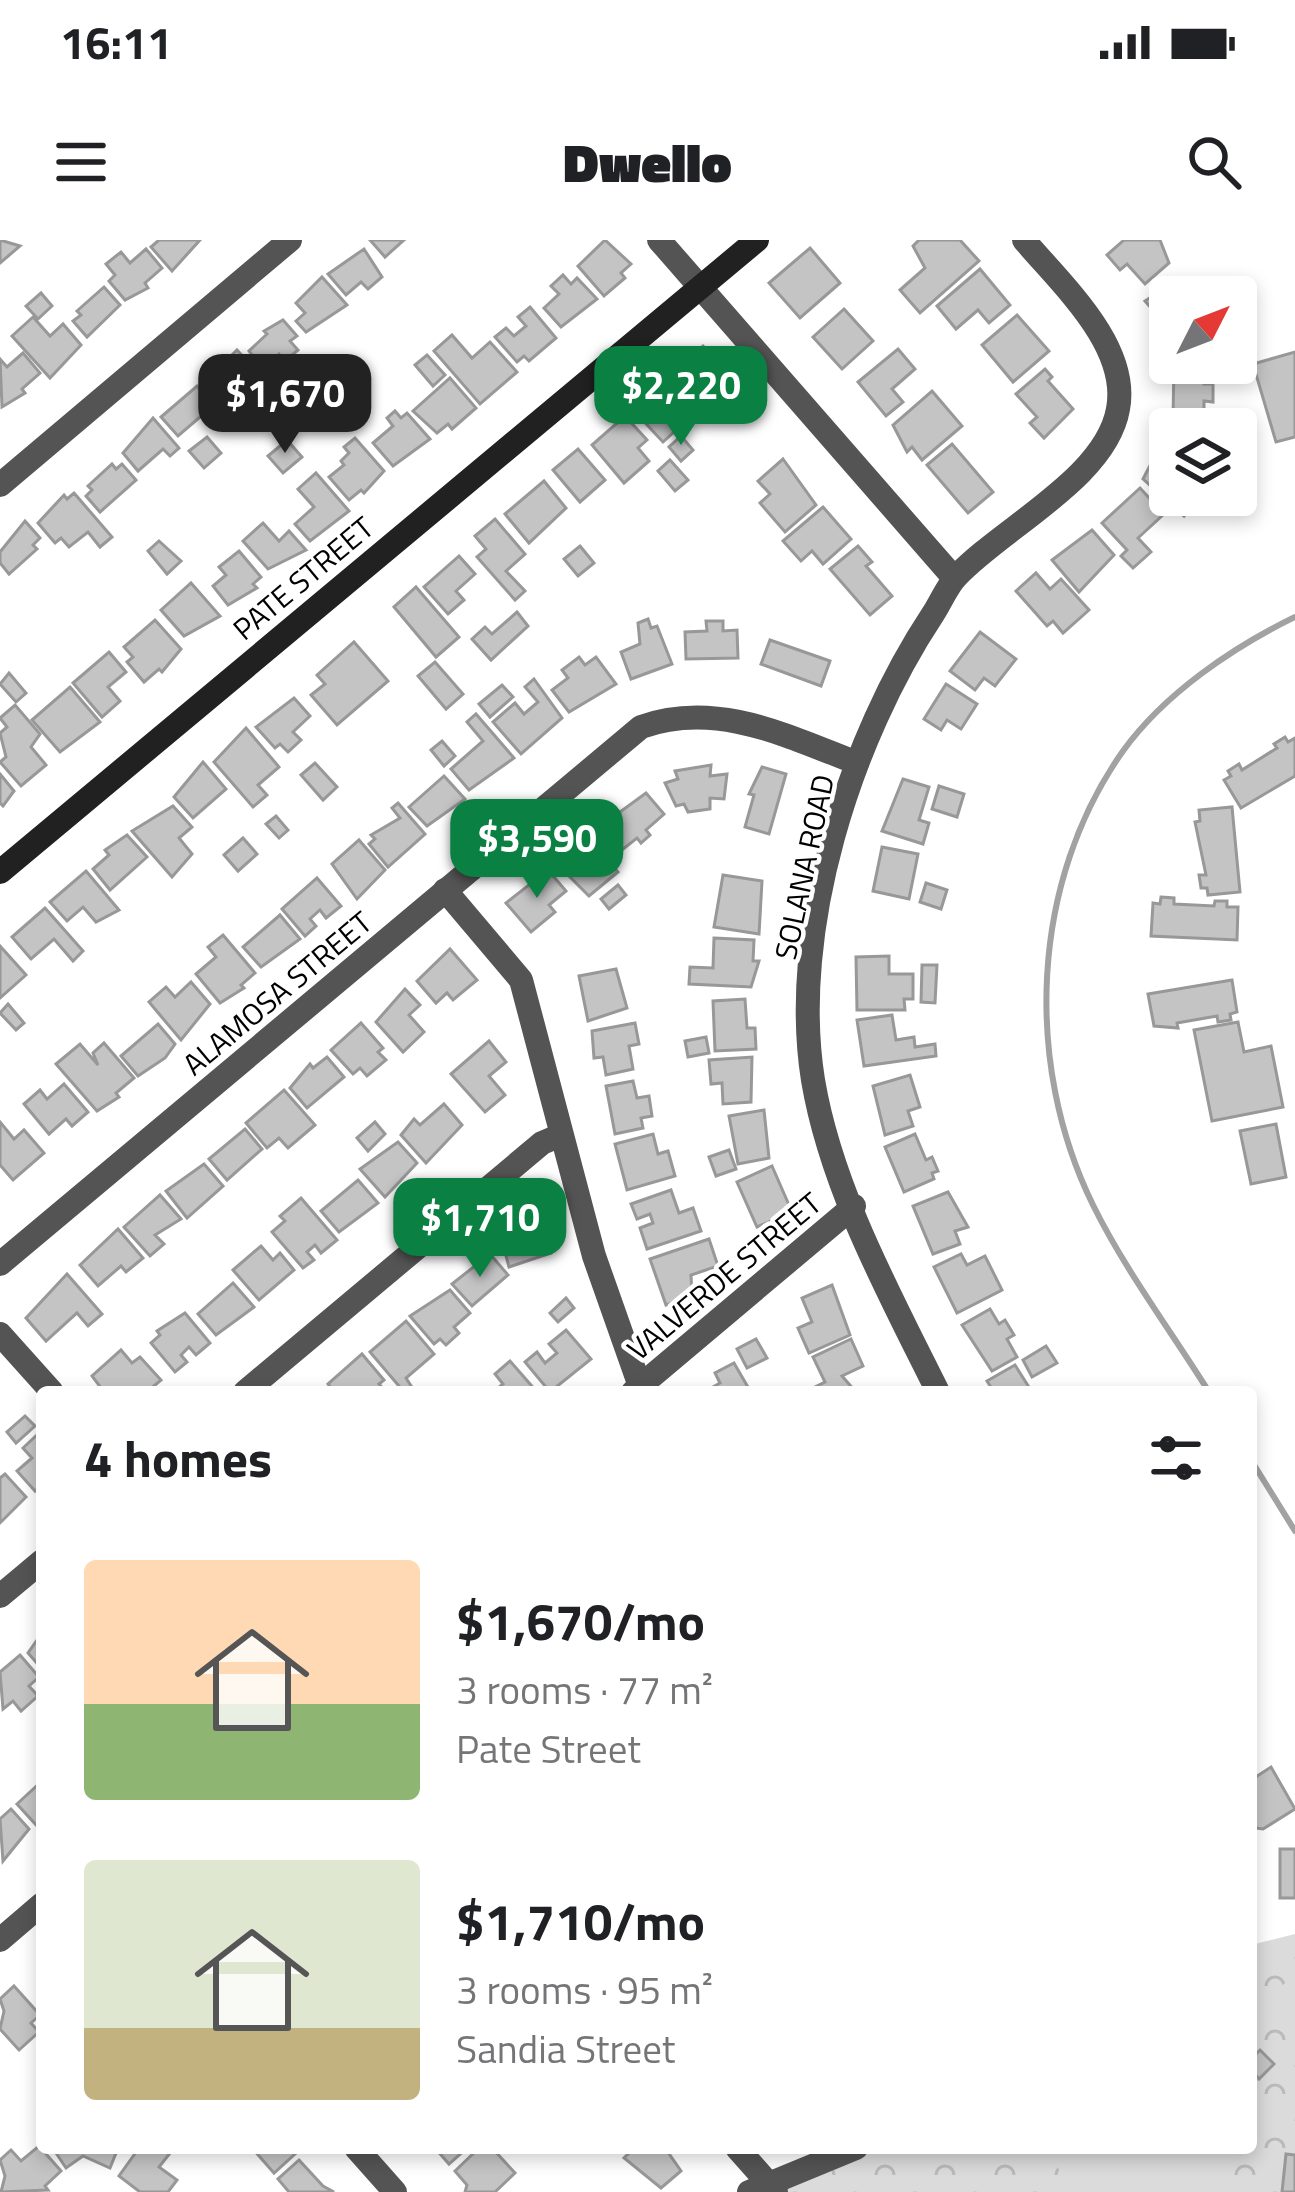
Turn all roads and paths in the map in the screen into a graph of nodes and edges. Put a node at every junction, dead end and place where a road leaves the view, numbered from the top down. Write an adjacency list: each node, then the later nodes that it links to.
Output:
1 (290, 240): 6 (street)
2 (659, 240): 5 (street)
3 (757, 240): 5 (street, PATE STREET)
4 (1024, 240): 7 (street, SOLANA ROAD)
5 (701, 286): 7 (street); 9 (street, PATE STREET)
6 (0, 485)
7 (954, 578): 8 (street, SOLANA ROAD)
8 (857, 763): 10 (street, ALAMOSA STREET); 12 (street, SOLANA ROAD)
9 (0, 872)
10 (445, 890): 11 (street); 13 (street, ALAMOSA STREET)
11 (561, 1135): 16 (street); 17 (street)
12 (854, 1207): 18 (street, VALVERDE STREET); 19 (street, SOLANA ROAD)
13 (0, 1264)
14 (0, 1334): 15 (street)
15 (47, 1386)
16 (252, 1386)
17 (637, 1386)
18 (643, 1386)
19 (935, 1386)
20 (36, 1566): 21 (street)
21 (0, 1596)
22 (36, 1909): 23 (street)
23 (0, 1940)
24 (361, 2154): 28 (street)
25 (741, 2154): 27 (street)
26 (843, 2154): 27 (street)
27 (765, 2189)
28 (394, 2192)

